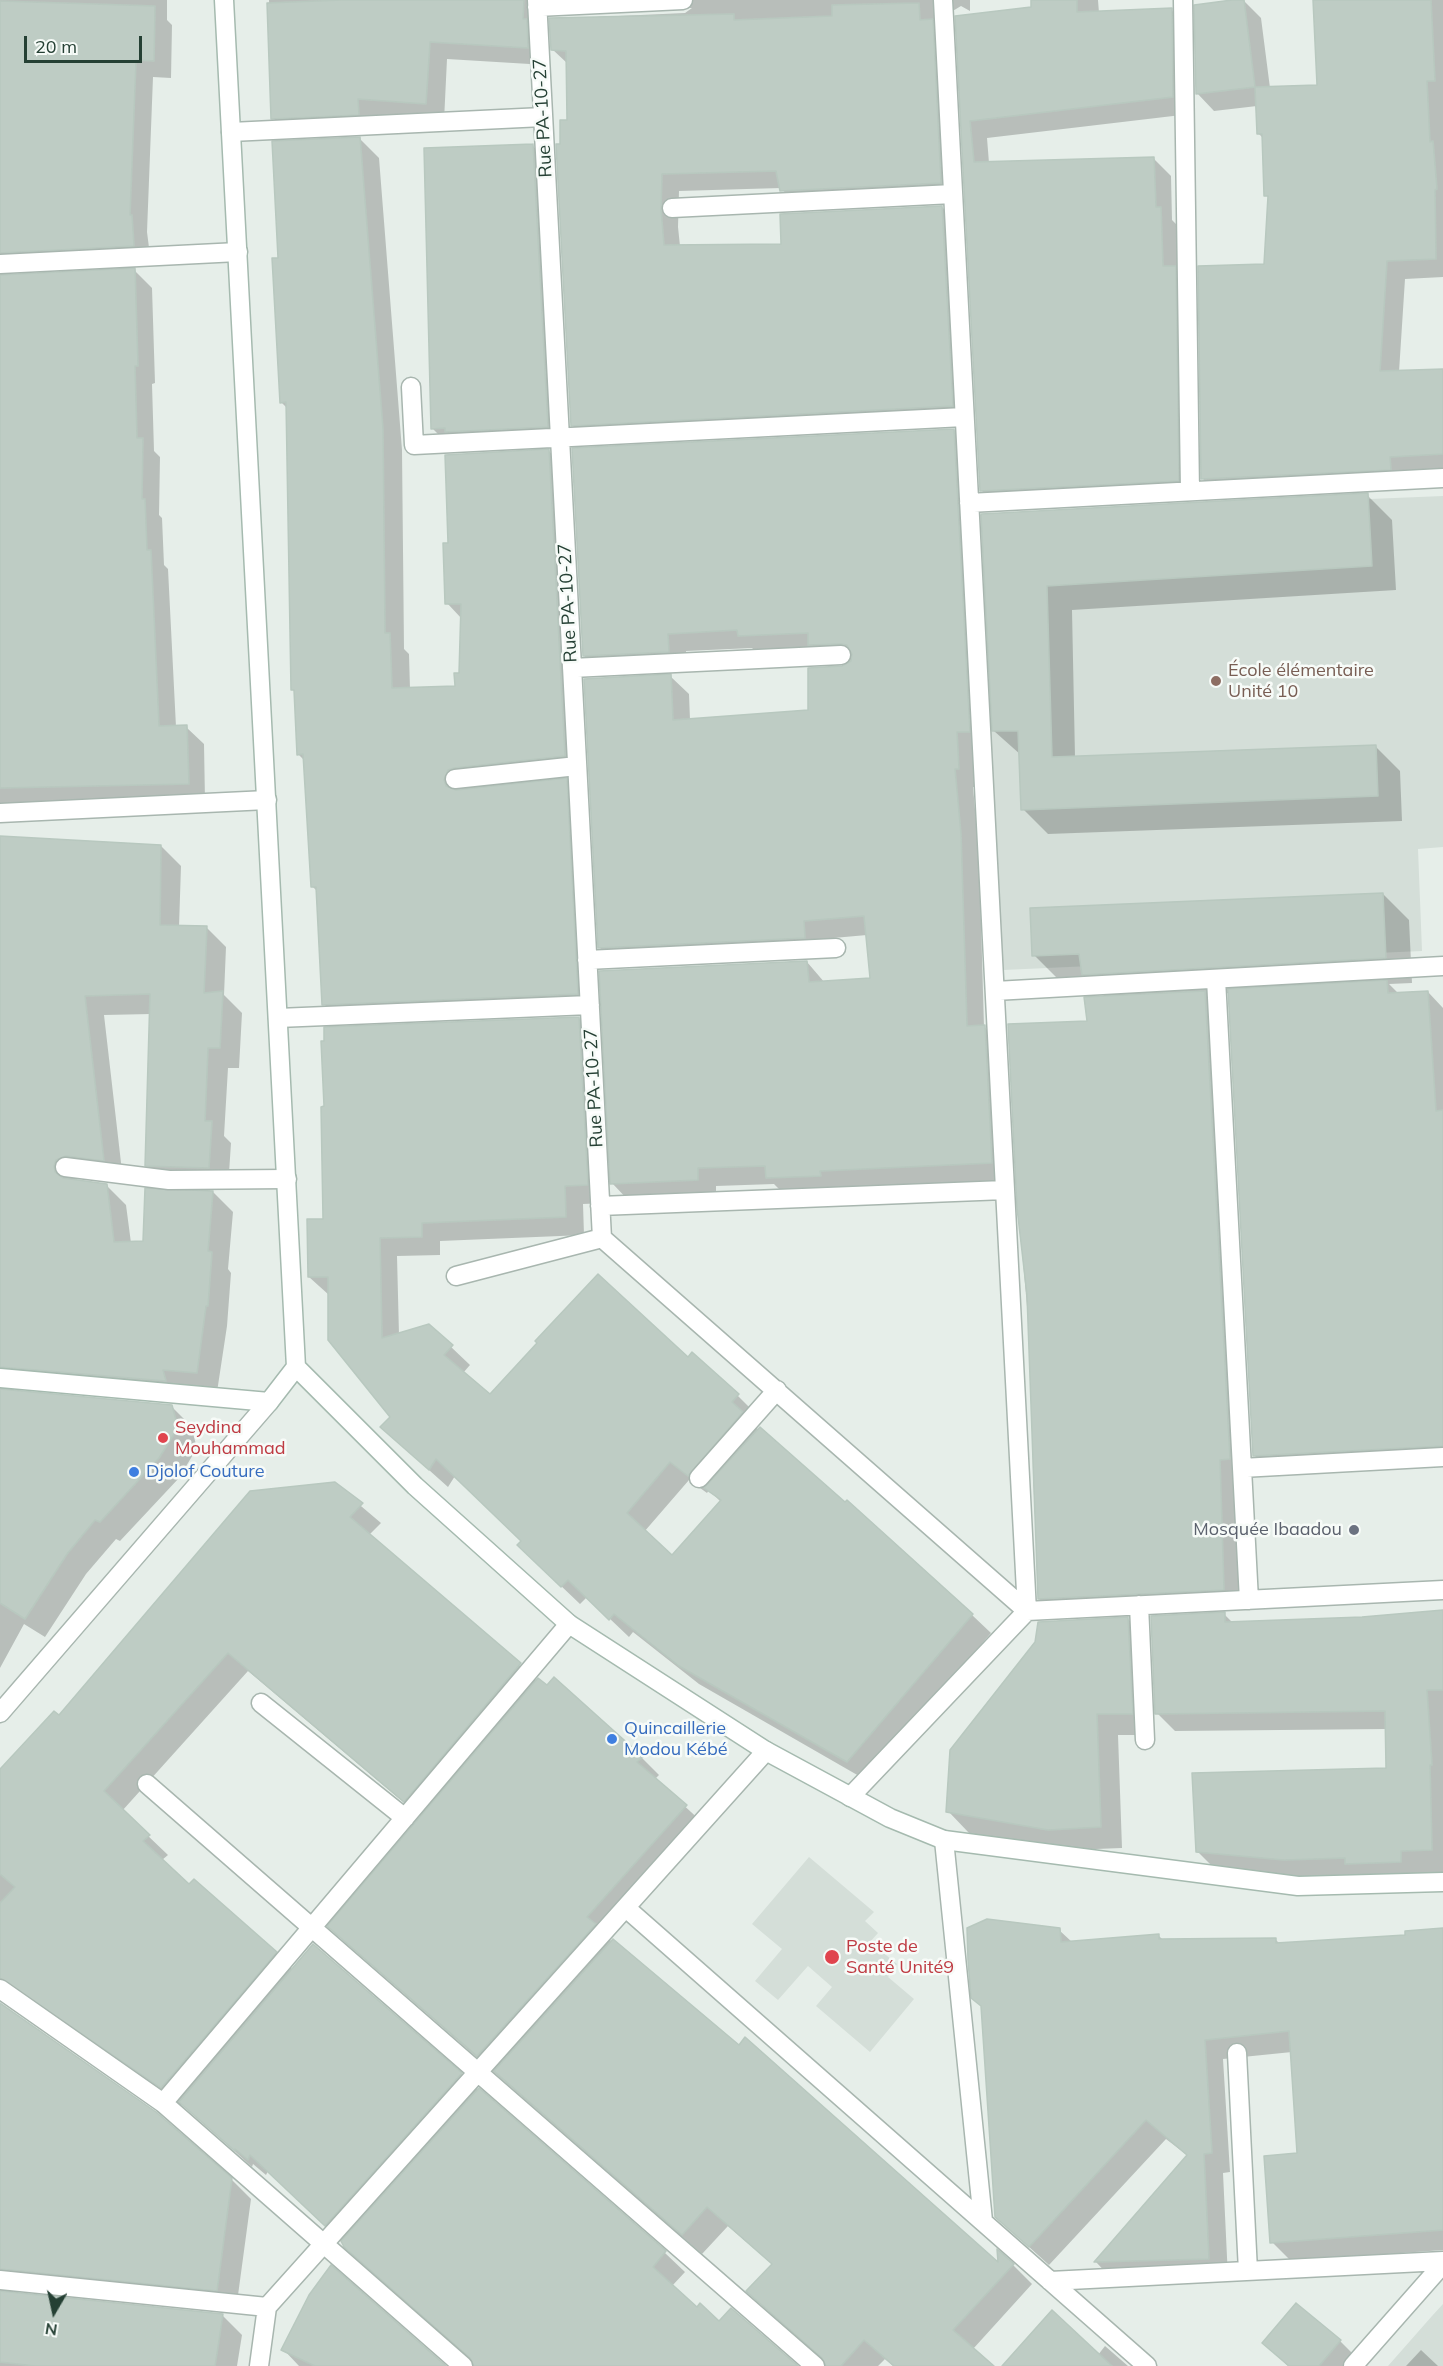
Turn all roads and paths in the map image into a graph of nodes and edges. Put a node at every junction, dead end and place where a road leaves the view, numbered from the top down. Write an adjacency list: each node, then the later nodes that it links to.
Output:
1 (225, 0): 7 (street)
2 (683, 0): 5 (street)
3 (943, 0): 8 (street)
4 (1183, 0): 16 (street)
5 (537, 4): 6 (street, Rue PA-10-27)
6 (543, 117): 7 (street); 14 (street, Rue PA-10-27)
7 (231, 132): 10 (street)
8 (953, 194): 9 (street); 13 (street)
9 (672, 208)
10 (238, 252): 11 (street); 22 (street)
11 (0, 264)
12 (411, 387): 14 (street)
13 (964, 417): 14 (street); 17 (street)
14 (560, 438): 19 (street, Rue PA-10-27)
15 (1443, 478): 16 (street)
16 (1190, 491): 17 (street)
17 (969, 503): 28 (street)
18 (841, 655): 19 (street)
19 (572, 668): 20 (street, Rue PA-10-27)
20 (577, 766): 21 (street); 25 (street, Rue PA-10-27)
21 (455, 779)
22 (267, 800): 23 (street); 30 (street)
23 (0, 813)
24 (836, 948): 25 (street)
25 (587, 960): 29 (street, Rue PA-10-27)
26 (1443, 966): 27 (street)
27 (1216, 979): 28 (street); 42 (street)
28 (995, 991): 33 (street)
29 (590, 1005): 30 (street); 34 (street, Rue PA-10-27)
30 (278, 1018): 32 (street)
31 (65, 1167): 32 (street)
32 (287, 1179): 37 (street)
33 (1005, 1190): 34 (street); 47 (street)
34 (600, 1206): 35 (street, Rue PA-10-27)
35 (602, 1238): 36 (street); 39 (street)
36 (456, 1276)
37 (296, 1367): 40 (street); 48 (street)
38 (0, 1378): 40 (street)
39 (777, 1390): 43 (street); 47 (street)
40 (269, 1402): 50 (street)
41 (1443, 1457): 42 (street)
42 (1242, 1467): 45 (street)
43 (699, 1478)
44 (1443, 1590): 45 (street)
45 (1249, 1600): 46 (street)
46 (1139, 1605): 47 (street); 51 (street)
47 (1027, 1611): 54 (street)
48 (569, 1624): 52 (street); 55 (street)
49 (261, 1703): 55 (street)
50 (0, 1713)
51 (1145, 1740)
52 (766, 1751): 54 (street); 58 (street)
53 (147, 1784): 59 (street)
54 (850, 1797): 56 (street)
55 (405, 1818): 59 (street)
56 (944, 1840): 57 (street); 64 (street)
57 (1443, 1882)
58 (626, 1908): 62 (street); 64 (street)
59 (312, 1929): 62 (street); 63 (street)
60 (0, 1989): 63 (street)
61 (1237, 2053): 67 (street)
62 (478, 2072): 65 (street); 73 (street)
63 (163, 2103): 65 (street)
64 (982, 2221): 69 (street)
65 (324, 2244): 70 (street); 72 (street)
66 (1443, 2262): 67 (street); 75 (street)
67 (1248, 2271): 69 (street)
68 (0, 2280): 70 (street)
69 (1050, 2280): 74 (street)
70 (267, 2307): 71 (street)
71 (259, 2366)
72 (463, 2366)
73 (815, 2366)
74 (1147, 2366)
75 (1353, 2366)

